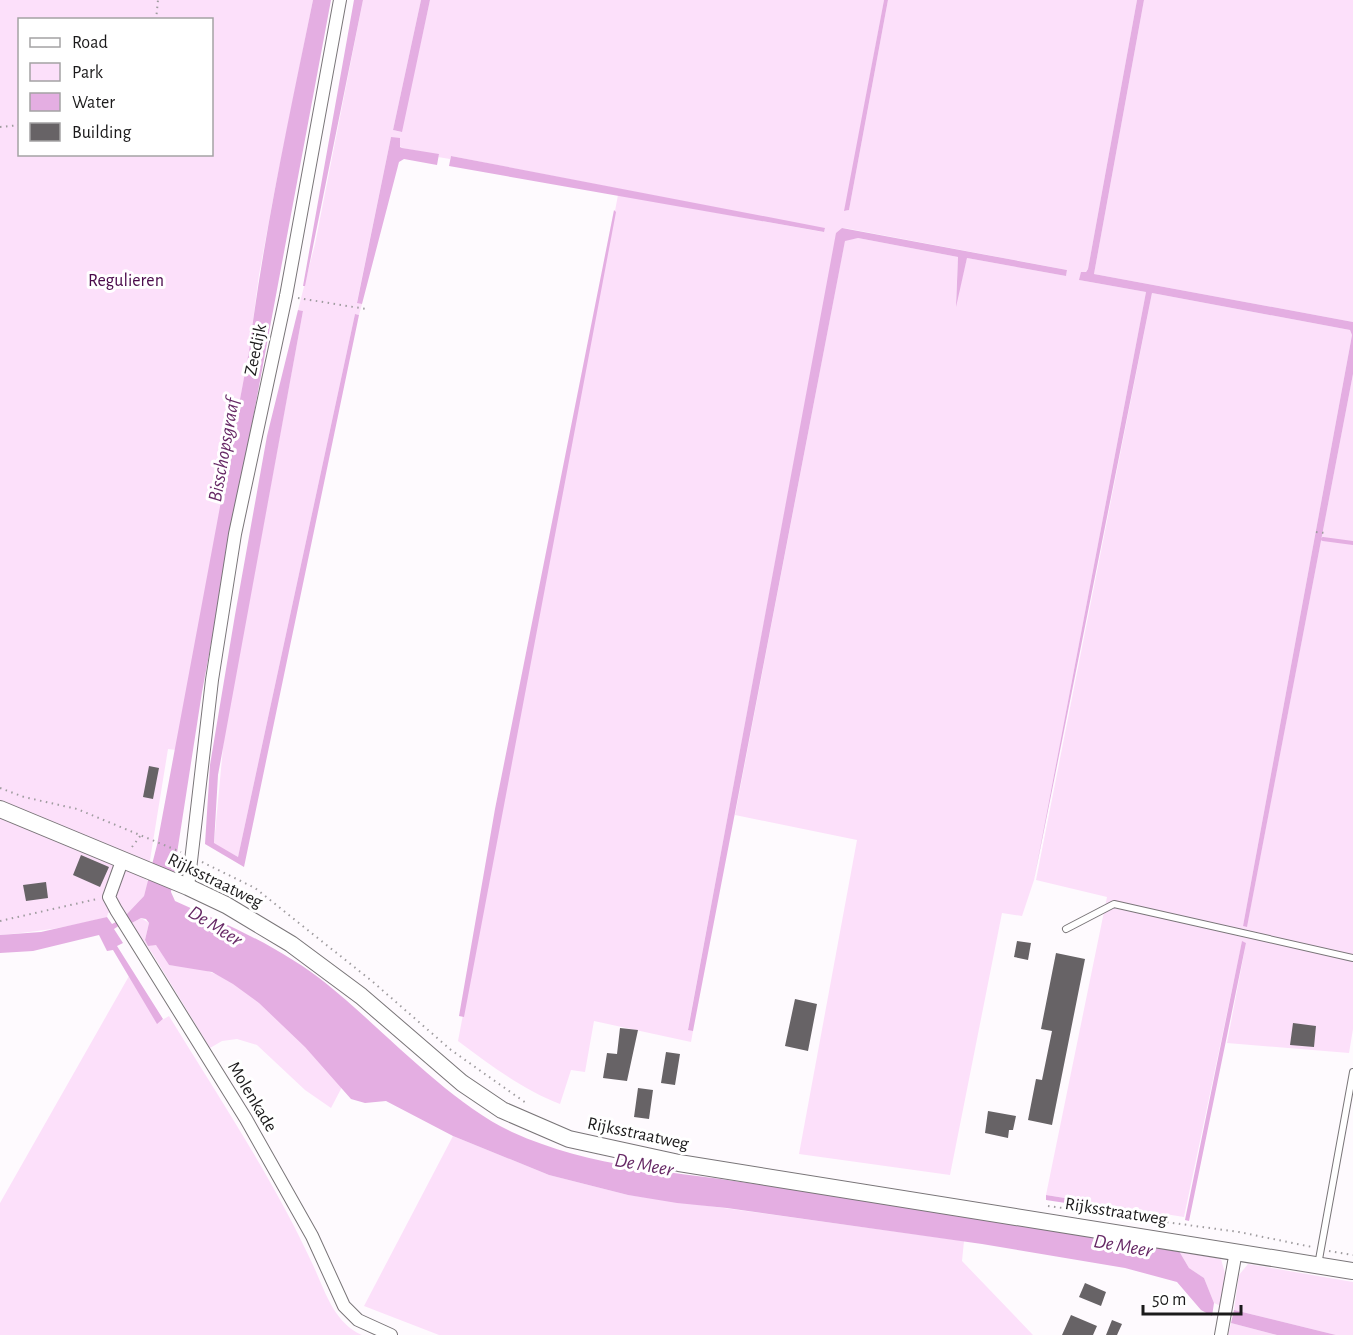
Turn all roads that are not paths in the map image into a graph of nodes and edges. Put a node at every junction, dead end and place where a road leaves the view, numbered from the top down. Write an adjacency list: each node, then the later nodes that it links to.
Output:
1 (340, 0): 4 (street, Zeedijk)
2 (0, 809): 3 (main road, Rijksstraatweg)
3 (122, 861): 4 (main road, Rijksstraatweg); 11 (street, Molenkade)
4 (182, 884): 8 (main road, Rijksstraatweg)
5 (1066, 929): 6 (lane)
6 (1353, 958)
7 (1353, 1072): 9 (lane)
8 (1236, 1251): 9 (main road, Rijksstraatweg); 12 (street)
9 (1320, 1257): 10 (main road, Rijksstraatweg)
10 (1353, 1271)
11 (391, 1335)
12 (1221, 1335)

